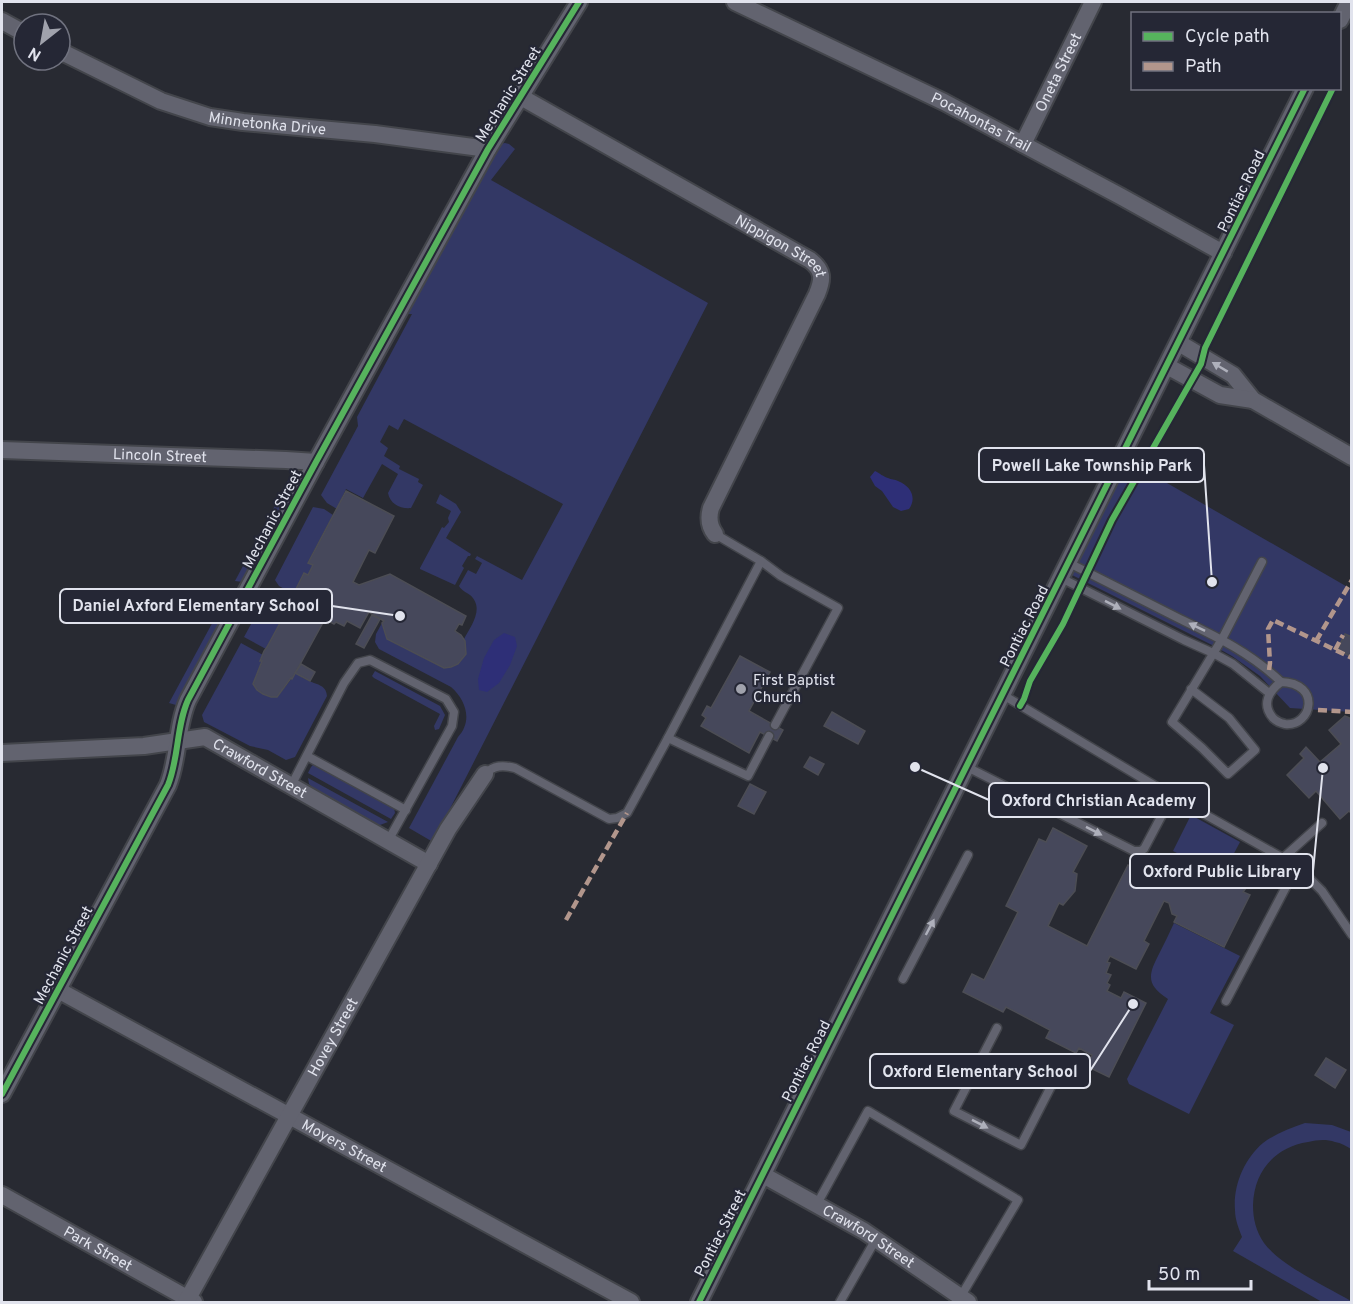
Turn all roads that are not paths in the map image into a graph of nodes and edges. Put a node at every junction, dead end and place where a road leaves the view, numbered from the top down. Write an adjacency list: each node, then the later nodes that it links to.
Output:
1 (579, 2): 8 (street, Mechanic Street)
2 (735, 2): 9 (street, Pocahontas Trail)
3 (1093, 2): 9 (street, Oneta Street)
4 (1349, 2): 5 (street)
5 (1341, 18)
6 (72, 57): 10 (street, Minnetonka Drive)
7 (1304, 90): 11 (street, Pontiac Road)
8 (521, 97): 10 (street, Mechanic Street); 18 (street, Nippigon Street)
9 (1023, 144): 11 (street, Pocahontas Trail)
10 (488, 149): 17 (street, Mechanic Street)
11 (1223, 253): 12 (street, Pontiac Road)
12 (1179, 343): 13 (street, Pontiac Road); 14 (street, one-way to 12)
13 (1167, 366): 14 (street); 20 (street, Pontiac Road)
14 (1253, 400): 16 (street)
15 (2, 450): 17 (street, Lincoln Street)
16 (1352, 457)
17 (316, 462): 32 (street, Mechanic Street)
18 (715, 534): 19 (lane)
19 (761, 561): 29 (lane); 31 (lane)
20 (1069, 562): 22 (street, Pontiac Road); 23 (lane, one-way to 20)
21 (1262, 562): 23 (lane)
22 (1061, 578): 24 (lane, one-way to 24); 28 (street, Pontiac Road)
23 (1222, 639): 24 (lane); 25 (lane)
24 (1213, 653): 26 (lane); 27 (lane)
25 (1281, 682): 27 (lane); 27 (lane)
26 (1191, 689): 26 (lane)
27 (1269, 693)
28 (1003, 695): 35 (street, Pontiac Road); 38 (lane)
29 (775, 725)
30 (769, 736): 31 (lane)
31 (668, 738): 36 (lane)
32 (178, 741): 33 (street, Crawford Street); 37 (street, Crawford Street); 48 (street, Mechanic Street)
33 (2, 753)
34 (307, 756): 37 (lane); 39 (lane); 39 (lane)
35 (967, 767): 38 (lane, one-way to 38); 54 (street, Pontiac Road)
36 (485, 774): 44 (street, Hovey Street)
37 (291, 786): 41 (street, Crawford Street)
38 (1172, 796): 43 (lane)
39 (406, 810): 41 (lane)
40 (1323, 824): 43 (lane)
41 (388, 841): 44 (street, Crawford Street)
42 (968, 855): 47 (lane, one-way to 42)
43 (1283, 858): 45 (lane)
44 (429, 864): 53 (street, Hovey Street)
45 (1297, 866): 46 (lane); 49 (lane)
46 (1352, 935)
47 (903, 979)
48 (58, 990): 52 (street, Mechanic Street); 53 (street, Moyers Street)
49 (1226, 1002)
50 (997, 1028): 51 (lane, one-way to 51)
51 (1063, 1063)
52 (2, 1094)
53 (290, 1117): 59 (street, Hovey Street); 60 (street, Moyers Street)
54 (763, 1174): 56 (street, Crawford Street); 61 (street, Pontiac Street)
55 (2, 1195): 59 (street, Park Street)
56 (817, 1204): 57 (street, Crawford Street); 58 (lane)
57 (876, 1239): 58 (street, Crawford Street); 62 (lane)
58 (964, 1299)
59 (190, 1301)
60 (630, 1302)
61 (699, 1302)
62 (840, 1302)

